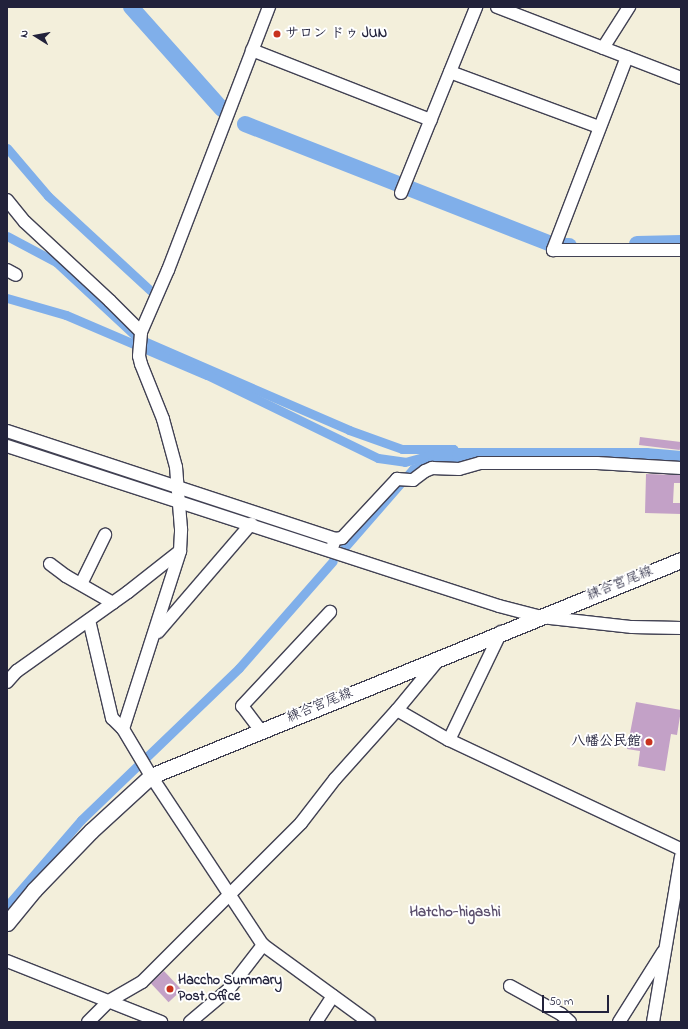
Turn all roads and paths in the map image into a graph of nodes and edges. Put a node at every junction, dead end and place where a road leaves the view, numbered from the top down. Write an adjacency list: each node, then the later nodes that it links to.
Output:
1 (269, 7): 6 (street)
2 (476, 7): 8 (street)
3 (629, 7): 5 (street)
4 (504, 8): 5 (street)
5 (603, 48): 7 (street)
6 (252, 50): 10 (street); 15 (street)
7 (627, 57): 9 (street); 11 (street)
8 (450, 72): 10 (street); 11 (street)
9 (681, 78)
10 (431, 120): 12 (street)
11 (599, 127): 14 (street)
12 (401, 193)
13 (7, 200): 15 (street)
14 (681, 250)
15 (141, 334): 19 (street)
16 (7, 431): 19 (street)
17 (7, 446): 20 (street)
18 (681, 468): 23 (street)
19 (178, 487): 20 (street); 23 (street)
20 (180, 501): 21 (street); 24 (street)
21 (252, 524): 23 (street); 34 (street)
22 (105, 535): 27 (street)
23 (333, 544): 30 (street)
24 (180, 551): 28 (street); 34 (street)
25 (681, 560): 30 (main road, 練合宮尾線)
26 (50, 564): 27 (street)
27 (81, 584): 28 (street)
28 (113, 603): 31 (street)
29 (330, 612): 39 (street)
30 (541, 616): 32 (street); 33 (main road, 練合宮尾線)
31 (89, 620): 36 (street); 38 (street)
32 (681, 628)
33 (501, 632): 35 (main road, 練合宮尾線); 40 (street)
34 (154, 636): 38 (street)
35 (439, 659): 37 (street); 39 (main road, 練合宮尾線)
36 (7, 682)
37 (397, 710): 40 (street); 44 (street)
38 (123, 729): 41 (street)
39 (261, 731): 41 (main road, 練合宮尾線)
40 (448, 740): 42 (street)
41 (151, 776): 44 (street); 46 (main road, 練合宮尾線)
42 (681, 849)
43 (681, 856): 45 (street)
44 (229, 896): 47 (street); 52 (street)
45 (677, 910): 48 (street)
46 (7, 923)
47 (264, 945): 51 (street); 55 (street)
48 (666, 948): 59 (street); 60 (street)
49 (7, 961): 52 (street)
50 (510, 986): 58 (street)
51 (333, 996): 56 (street); 57 (street)
52 (109, 1001): 53 (street); 54 (street)
53 (88, 1022)
54 (161, 1022)
55 (190, 1022)
56 (316, 1022)
57 (369, 1022)
58 (570, 1022)
59 (618, 1022)
60 (653, 1022)

